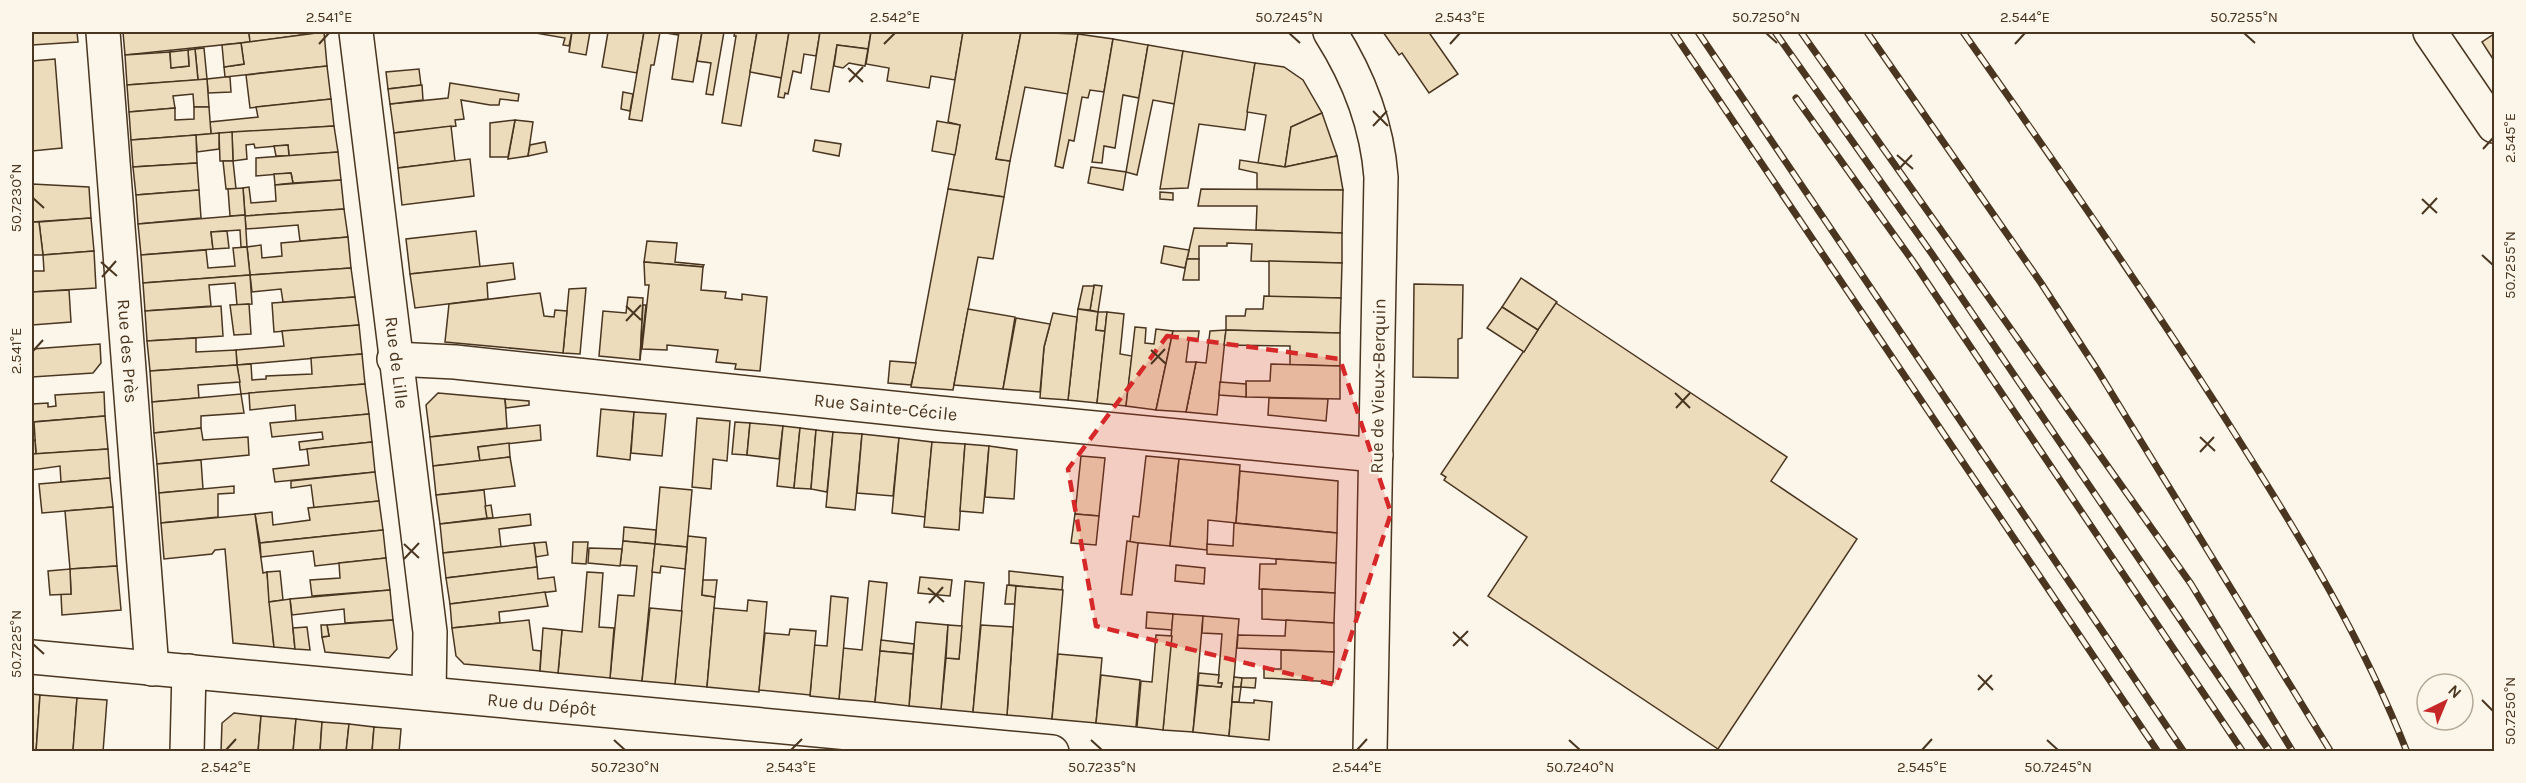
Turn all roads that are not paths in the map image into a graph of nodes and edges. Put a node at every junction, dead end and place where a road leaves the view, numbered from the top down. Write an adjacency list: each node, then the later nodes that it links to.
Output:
1 (103, 32): 9 (street, Rue des Près)
2 (356, 32): 6 (street, Rue de Lille)
3 (1330, 32): 7 (street, Rue de Vieux-Berquin)
4 (2430, 32): 5 (street)
5 (2494, 126)
6 (394, 359): 7 (street, Rue Sainte-Cécile); 11 (street, Rue de Lille)
7 (1376, 455): 14 (street, Rue de Vieux-Berquin)
8 (32, 657): 9 (street, Rue du Dépôt)
9 (152, 669): 10 (street, Rue du Dépôt)
10 (189, 671): 11 (street, Rue du Dépôt); 12 (street)
11 (429, 693): 13 (street, Rue du Dépôt)
12 (187, 752)
13 (1052, 752)
14 (1370, 752)

